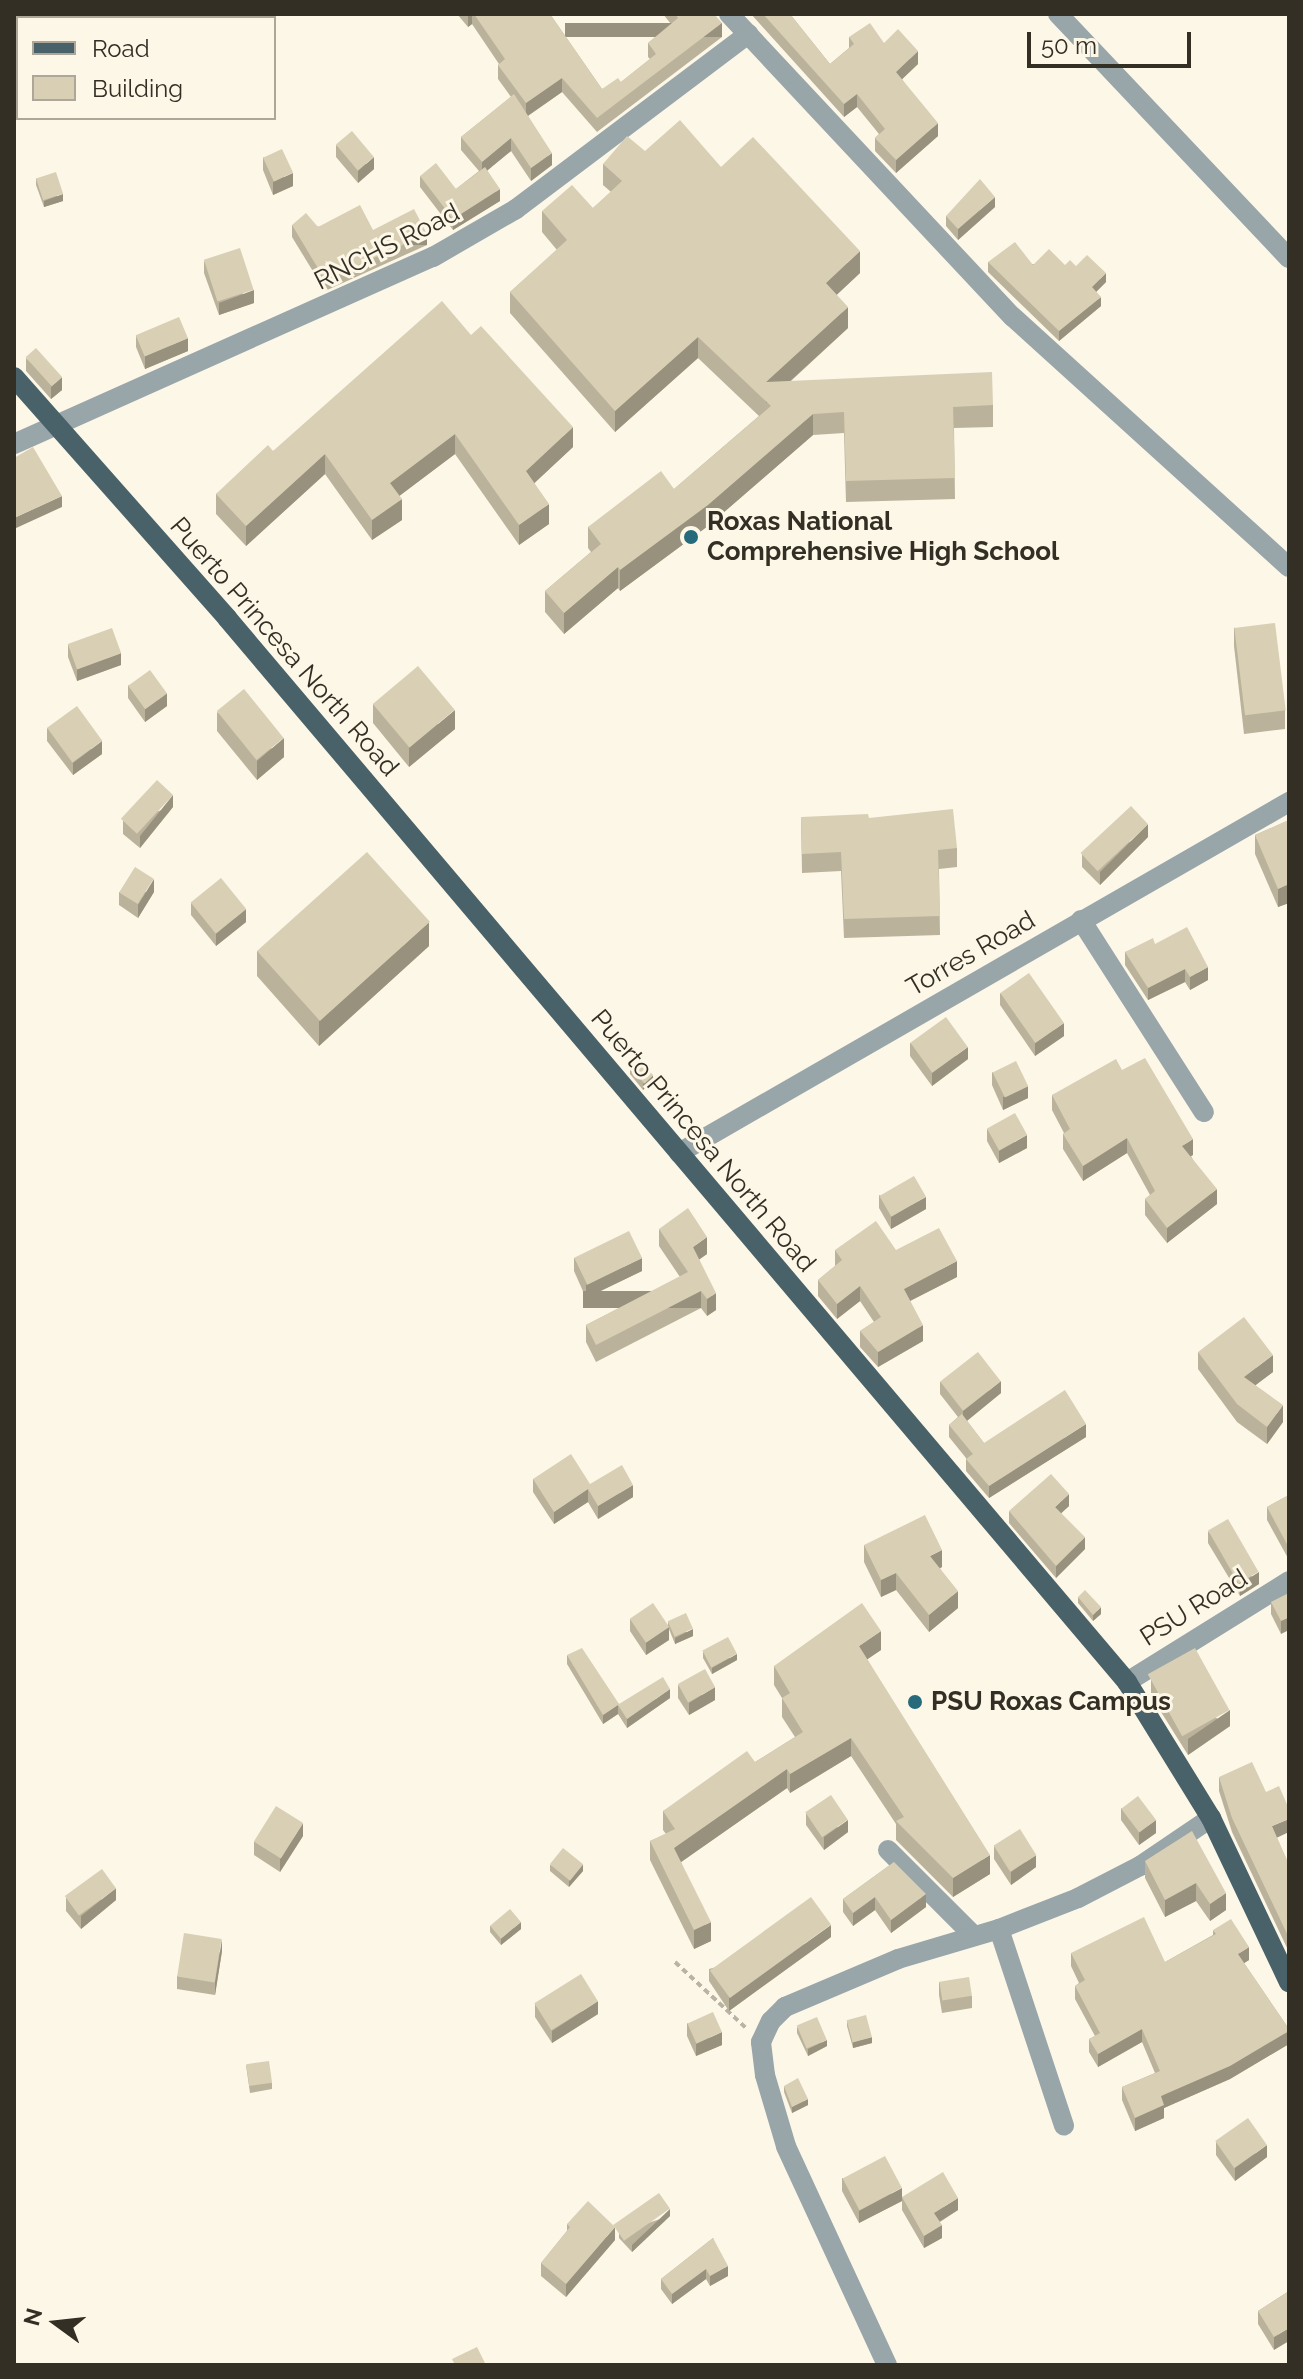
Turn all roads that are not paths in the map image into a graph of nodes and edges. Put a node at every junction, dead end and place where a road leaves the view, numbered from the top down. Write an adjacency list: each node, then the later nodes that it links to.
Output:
1 (729, 14): 3 (street)
2 (1058, 14): 4 (street)
3 (748, 34): 6 (street, RNCHS Road); 8 (street)
4 (1289, 258)
5 (14, 377): 6 (main road, Puerto Princesa North Road)
6 (57, 426): 7 (street, RNCHS Road); 12 (main road, Puerto Princesa North Road)
7 (14, 444)
8 (1289, 567)
9 (1289, 802): 10 (street, Torres Road)
10 (1081, 920): 11 (street); 12 (street, Torres Road)
11 (1204, 1112)
12 (679, 1153): 14 (main road, Puerto Princesa North Road)
13 (1289, 1581): 14 (street, PSU Road)
14 (1127, 1682): 15 (main road, Puerto Princesa North Road)
15 (1211, 1818): 17 (street); 19 (main road, Puerto Princesa North Road)
16 (888, 1850): 18 (street)
17 (999, 1929): 18 (street); 20 (street)
18 (973, 1935): 21 (street)
19 (1289, 1982)
20 (1064, 2126)
21 (887, 2365)

